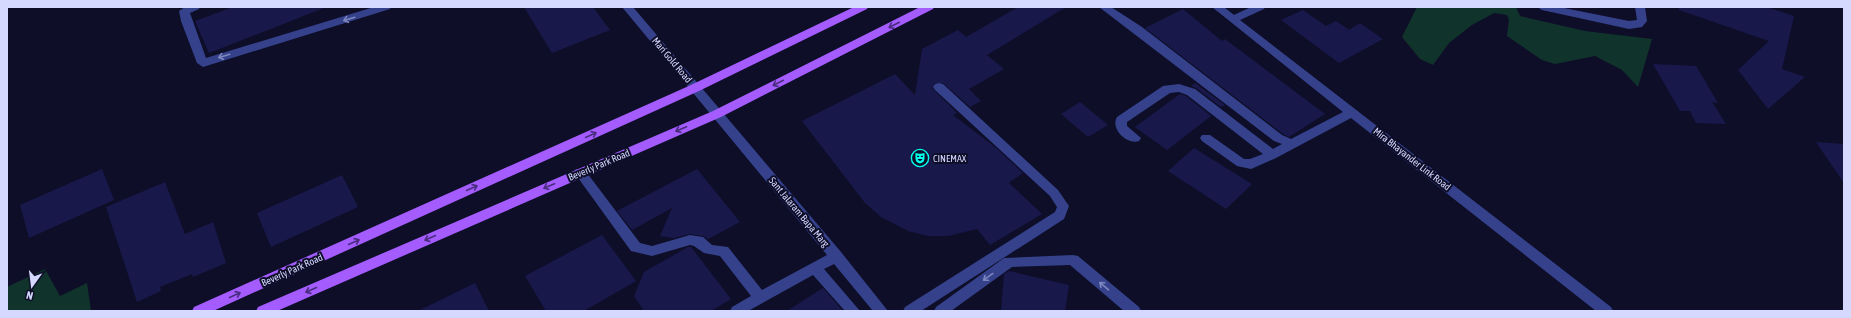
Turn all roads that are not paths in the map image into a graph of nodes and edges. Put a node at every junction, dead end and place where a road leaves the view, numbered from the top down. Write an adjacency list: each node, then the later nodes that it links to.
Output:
1 (195, 7): 2 (street, one-way to 1)
2 (386, 7)
3 (627, 7): 13 (street, Mari Gold Road)
4 (863, 7): 13 (main road, Beverly Park Road)
5 (929, 7): 15 (main road, Beverly Park Road, one-way to 15)
6 (1104, 7): 18 (street)
7 (1217, 7): 11 (street, Mira Bhayander Link Road)
8 (1260, 7): 11 (street)
9 (1542, 7): 10 (street)
10 (1640, 7)
11 (1232, 19): 14 (street, Mira Bhayander Link Road)
12 (939, 87): 29 (street)
13 (695, 88): 15 (street, Mari Gold Road); 25 (main road, Beverly Park Road, one-way to 13)
14 (1352, 112): 19 (street); 32 (street, Mira Bhayander Link Road)
15 (717, 114): 20 (main road, Beverly Park Road, one-way to 20); 21 (street, Sant Jalaram Bapa Marg)
16 (1135, 138): 19 (street)
17 (1206, 138): 19 (street)
18 (1286, 141)
19 (1272, 155)
20 (580, 172): 23 (street); 24 (main road, Beverly Park Road, one-way to 24)
21 (836, 256): 22 (street); 28 (street, Sant Jalaram Bapa Marg)
22 (815, 268): 23 (street); 27 (street)
23 (760, 297): 26 (street)
24 (270, 310)
25 (199, 311)
26 (737, 311)
27 (853, 311)
28 (881, 311)
29 (910, 311)
30 (941, 311): 31 (street, one-way to 30)
31 (1134, 311)
32 (1606, 311)

